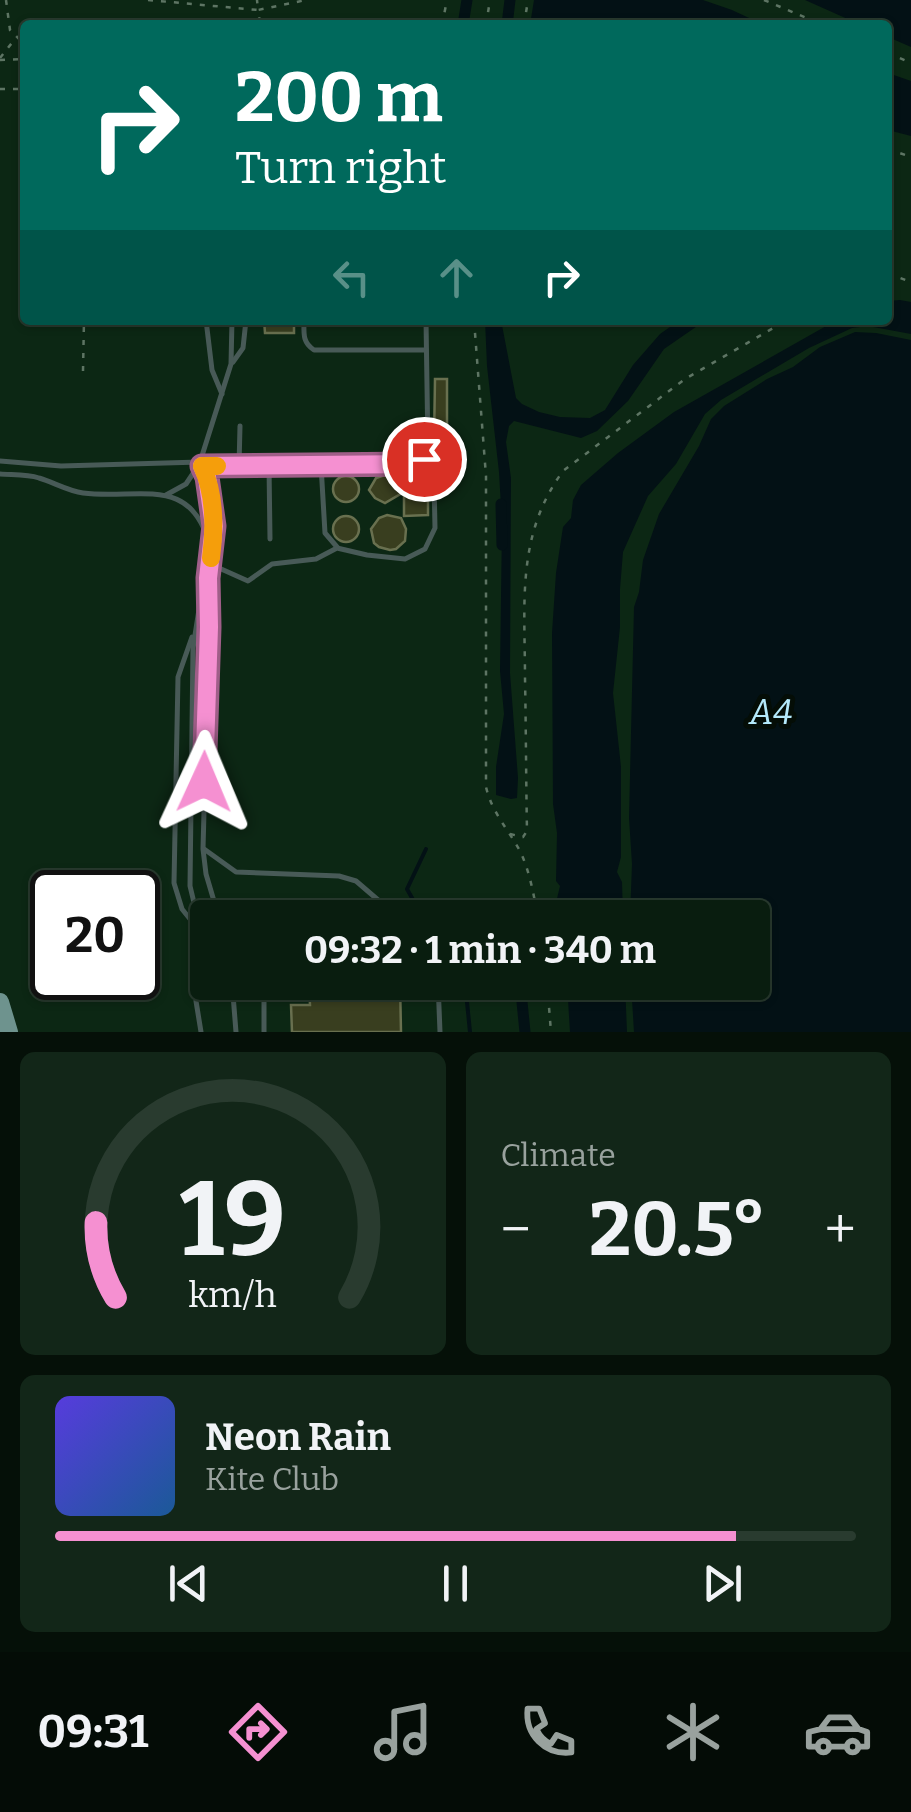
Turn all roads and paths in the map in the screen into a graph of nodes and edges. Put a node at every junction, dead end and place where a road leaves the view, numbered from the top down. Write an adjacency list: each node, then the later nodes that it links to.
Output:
1 (6, 0): 9 (path)
2 (148, 0): 6 (path)
3 (257, 0): 6 (path)
4 (306, 0): 6 (path)
5 (764, 0): 8 (path)
6 (258, 10): 7 (path)
7 (259, 20)
8 (811, 20)
9 (16, 38): 10 (path); 11 (path)
10 (20, 41)
11 (0, 59)
12 (84, 325): 22 (path)
13 (207, 325): 23 (lane)
14 (232, 325): 21 (lane)
15 (245, 325): 21 (lane)
16 (304, 325): 20 (lane)
17 (426, 325): 20 (lane)
18 (474, 325): 39 (path)
19 (778, 325): 39 (path)
20 (426, 350): 25 (lane)
21 (232, 364): 23 (lane)
22 (83, 371)
23 (222, 394): 27 (lane)
24 (240, 426): 29 (lane)
25 (424, 459): 28 (lane); 34 (lane)
26 (0, 461): 27 (lane)
27 (201, 464): 29 (lane); 32 (lane); 35 (lane)
28 (320, 465): 30 (lane); 34 (lane)
29 (240, 466): 30 (lane)
30 (269, 466): 33 (lane)
31 (0, 474): 32 (lane)
32 (166, 495): 35 (lane)
33 (270, 540)
34 (338, 548): 36 (lane)
35 (212, 556): 36 (lane)
36 (210, 564): 37 (lane)
37 (208, 578): 38 (lane); 40 (lane)
38 (196, 624): 41 (lane); 45 (lane)
39 (510, 834): 44 (path)
40 (203, 849): 42 (lane); 43 (lane)
41 (193, 900)
42 (214, 900)
43 (378, 900)
44 (534, 900)
45 (190, 920)
46 (196, 1000): 53 (lane)
47 (233, 1000): 54 (lane)
48 (264, 1000): 55 (lane)
49 (439, 1000): 56 (lane)
50 (548, 1000): 57 (path)
51 (0, 1002): 52 (main road)
52 (9, 1032)
53 (201, 1032)
54 (236, 1032)
55 (264, 1032)
56 (440, 1032)
57 (551, 1032)

